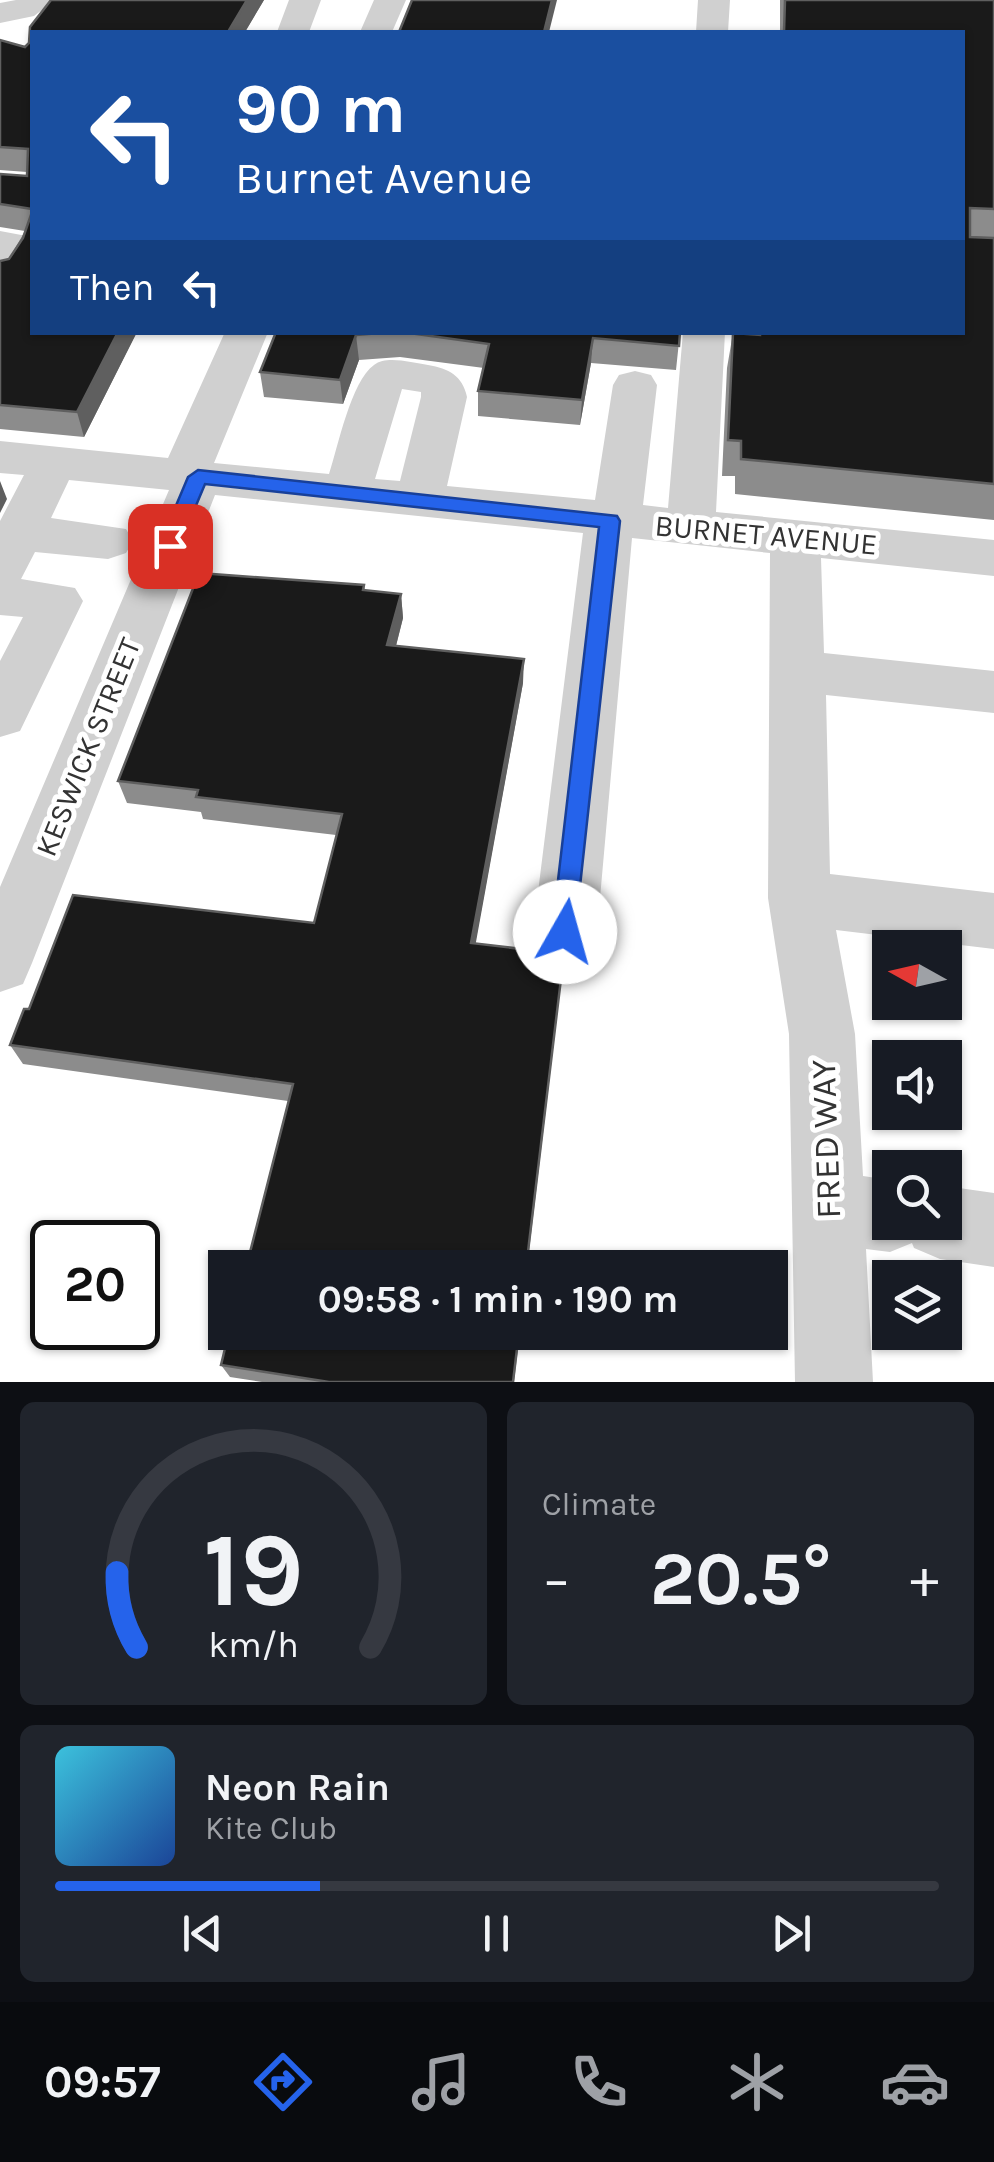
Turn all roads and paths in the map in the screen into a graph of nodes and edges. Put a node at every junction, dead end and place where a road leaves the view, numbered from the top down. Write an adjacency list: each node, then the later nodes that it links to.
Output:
1 (39, 0): 5 (street)
2 (305, 0): 6 (street)
3 (390, 0): 7 (street)
4 (714, 0): 8 (street)
5 (0, 14)
6 (294, 30)
7 (377, 30)
8 (712, 30)
9 (0, 243): 10 (street)
10 (0, 272)
11 (246, 335): 16 (street, KESWICK STREET)
12 (704, 335): 20 (street)
13 (634, 385): 19 (street)
14 (0, 457): 15 (street, BURNET AVENUE)
15 (54, 462): 16 (street, BURNET AVENUE); 23 (street)
16 (191, 476): 17 (street, BURNET AVENUE); 32 (street, KESWICK STREET)
17 (347, 492): 18 (street, BURNET AVENUE); 18 (street)
18 (420, 500): 19 (street, BURNET AVENUE)
19 (613, 521): 20 (street, BURNET AVENUE); 31 (street)
20 (691, 527): 21 (street, BURNET AVENUE)
21 (795, 538): 24 (street, BURNET AVENUE); 26 (street, FRED WAY)
22 (108, 541): 23 (street)
23 (10, 552)
24 (994, 558)
25 (0, 596): 28 (street)
26 (798, 672): 27 (street); 29 (street, FRED WAY)
27 (994, 692)
28 (0, 714)
29 (800, 898): 30 (street); 33 (street, FRED WAY)
30 (994, 921)
31 (565, 932)
32 (0, 962)
33 (860, 1212): 36 (street, FRED WAY)
34 (962, 1225): 35 (street)
35 (994, 1230)
36 (834, 1382)

